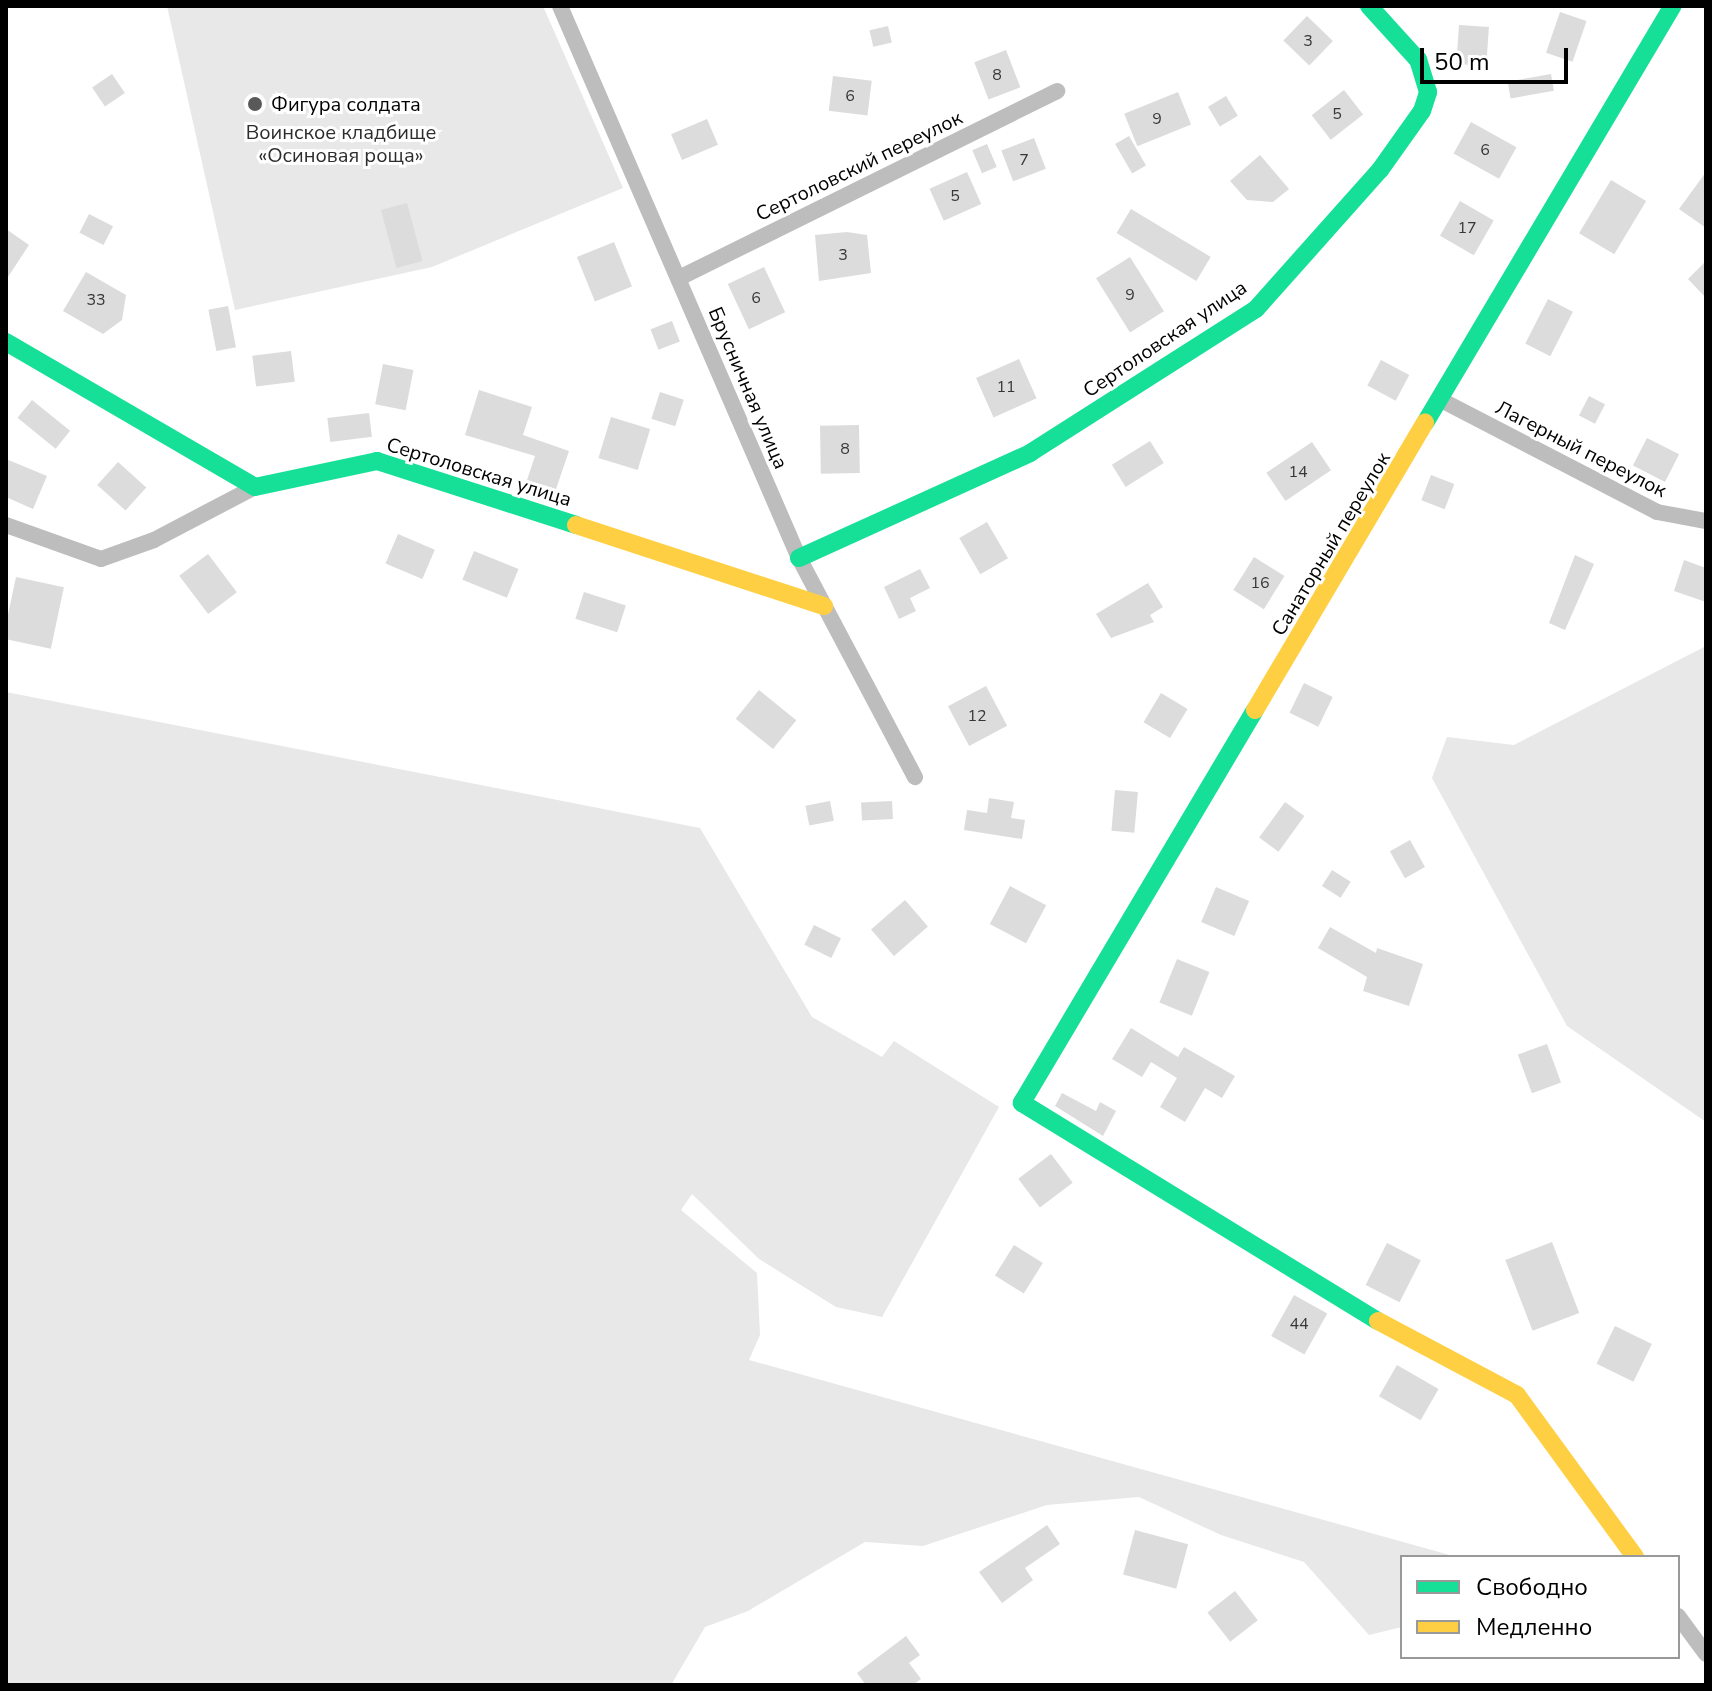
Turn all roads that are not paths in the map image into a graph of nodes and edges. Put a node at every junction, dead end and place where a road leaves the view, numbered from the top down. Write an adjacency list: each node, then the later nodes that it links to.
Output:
1 (560, 6): 5 (street, Брусничная улица)
2 (1369, 6): 11 (street, Сертоловская улица)
3 (1673, 6): 7 (street, Санаторный переулок)
4 (1057, 91): 5 (street, Сертоловский переулок)
5 (679, 278): 11 (street, Брусничная улица)
6 (6, 342): 8 (street)
7 (1443, 401): 9 (street, Лагерный переулок); 14 (street, Санаторный переулок)
8 (255, 487): 10 (street); 12 (street, Сертоловская улица)
9 (1706, 521)
10 (6, 525)
11 (799, 558): 12 (street, Брусничная улица)
12 (824, 606): 13 (street, Брусничная улица)
13 (915, 777)
14 (1634, 1555)
15 (1680, 1619): 16 (street)
16 (1706, 1654)

